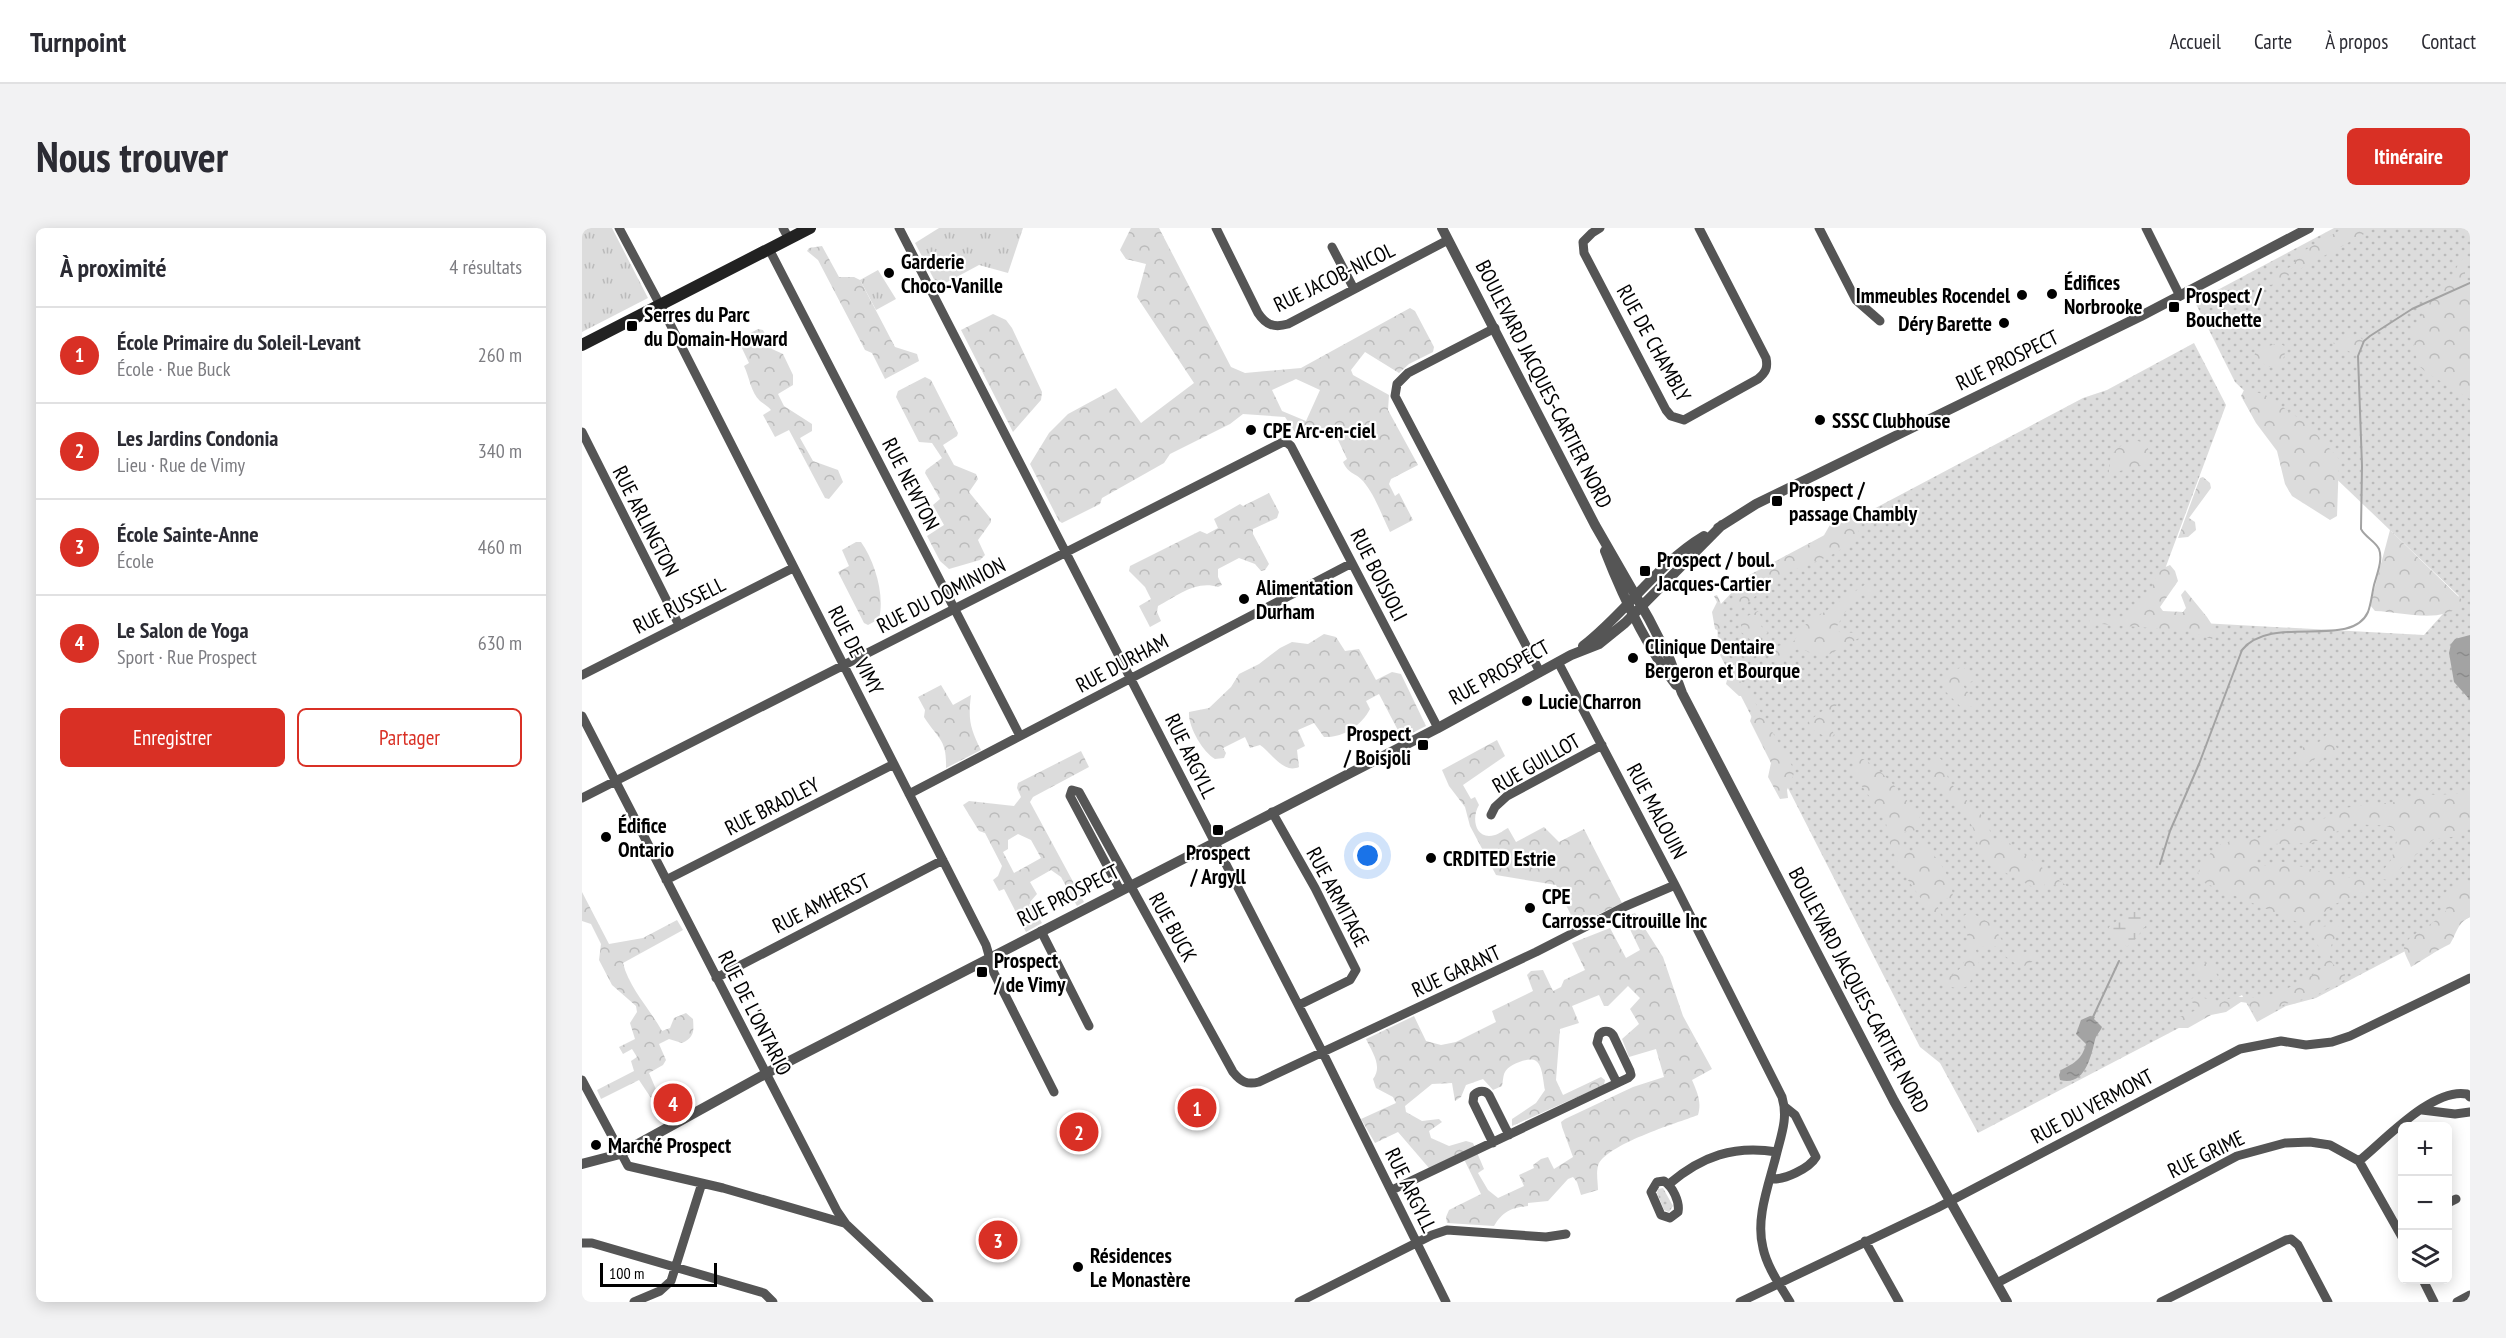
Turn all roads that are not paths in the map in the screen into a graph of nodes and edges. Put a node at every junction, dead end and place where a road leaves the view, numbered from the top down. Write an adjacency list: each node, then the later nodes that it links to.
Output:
1 (619, 228): 17 (street, RUE DE VIMY)
2 (810, 228): 11 (main road)
3 (899, 228): 23 (street, RUE ARGYLL)
4 (1216, 228): 15 (street, RUE JACOB-NICOL)
5 (1442, 228): 12 (street, BOULEVARD JACQUES-CARTIER NORD)
6 (1600, 228): 7 (street, RUE DE CHAMBLY)
7 (1699, 228)
8 (1819, 228): 18 (street)
9 (2146, 228): 16 (street)
10 (2308, 228): 16 (street, RUE PROSPECT)
11 (786, 233): 14 (main road)
12 (1448, 240): 15 (street, RUE JACOB-NICOL); 19 (street, BOULEVARD JACQUES-CARTIER NORD)
13 (1332, 247): 15 (street)
14 (770, 249): 17 (main road); 27 (street, RUE NEWTON)
15 (1354, 289)
16 (2180, 296): 26 (street, RUE PROSPECT)
17 (660, 305): 20 (main road); 25 (street, RUE DE VIMY)
18 (1880, 321)
19 (1495, 328): 26 (street, BOULEVARD JACQUES-CARTIER NORD); 31 (street)
20 (582, 345)
21 (582, 432): 28 (street, RUE ARLINGTON)
22 (1284, 441): 23 (street, RUE DU DOMINION); 24 (street, RUE BOISJOLI)
23 (1066, 552): 27 (street, RUE DU DOMINION); 33 (street, RUE ARGYLL)
24 (1352, 563): 33 (street, RUE DURHAM); 35 (street, RUE BOISJOLI)
25 (793, 568): 28 (street, RUE RUSSELL); 30 (street, RUE DE VIMY)
26 (1635, 605): 29 (street, RUE PROSPECT); 75 (street, BOULEVARD JACQUES-CARTIER NORD)
27 (954, 608): 30 (street, RUE DU DOMINION); 36 (street, RUE NEWTON)
28 (679, 625): 32 (street, RUE RUSSELL)
29 (1558, 662): 31 (street, RUE PROSPECT); 37 (street, RUE MALOUIN)
30 (843, 665): 38 (street, RUE DE VIMY); 39 (street, RUE DU DOMINION)
31 (1540, 672): 35 (street, RUE PROSPECT)
32 (582, 675)
33 (1132, 678): 36 (street, RUE DURHAM); 44 (street, RUE ARGYLL)
34 (582, 716): 39 (street, RUE DE L'ONTARIO)
35 (1438, 728): 42 (street, RUE PROSPECT)
36 (1020, 736): 40 (street, RUE DURHAM)
37 (1602, 746): 43 (street, RUE GUILLOT); 47 (street, RUE MALOUIN)
38 (894, 764): 40 (street, RUE DE VIMY); 46 (street, RUE BRADLEY)
39 (615, 781): 41 (street, RUE DU DOMINION); 46 (street, RUE DE L'ONTARIO)
40 (909, 794): 45 (street, RUE DE VIMY)
41 (582, 798)
42 (1272, 812): 44 (street, RUE PROSPECT); 53 (street, RUE ARMITAGE)
43 (1491, 815)
44 (1214, 842): 48 (street, RUE PROSPECT); 53 (street, RUE ARGYLL)
45 (943, 860): 50 (street, RUE DE VIMY); 51 (street, RUE AMHERST)
46 (666, 880): 51 (street, RUE DE L'ONTARIO)
47 (1675, 885): 55 (street, RUE GARANT); 62 (street, RUE MALOUIN)
48 (1124, 888): 48 (street, RUE BUCK); 49 (street, RUE PROSPECT); 59 (street, RUE BUCK)
49 (1041, 931): 50 (street, RUE PROSPECT); 54 (street)
50 (990, 958): 56 (street, RUE PROSPECT); 60 (street, RUE DE VIMY)
51 (716, 978): 56 (street, RUE DE L'ONTARIO)
52 (2470, 978): 75 (street, RUE DU VERMONT)
53 (1299, 1005): 55 (street, RUE ARGYLL)
54 (1089, 1026)
55 (1323, 1053): 59 (street, RUE GARANT); 74 (street, RUE ARGYLL)
56 (766, 1073): 68 (street, RUE PROSPECT); 76 (street, RUE DE L'ONTARIO)
57 (582, 1080): 68 (street)
58 (1617, 1083): 58 (street); 65 (street)
59 (1249, 1084)
60 (1054, 1092)
61 (2470, 1097): 63 (street)
62 (1785, 1107): 67 (street, RUE MALOUIN); 71 (street, RUE MALOUIN)
63 (2421, 1110): 64 (street); 69 (street)
64 (2470, 1112)
65 (1509, 1135): 66 (street); 66 (street)
66 (1493, 1143): 74 (street)
67 (1777, 1152): 71 (street, RUE MALOUIN); 73 (street)
68 (620, 1154): 70 (street, RUE PROSPECT); 72 (street)
69 (2359, 1161): 77 (street, RUE GRIME); 84 (street, RUE GRIME)
70 (582, 1164)
71 (1771, 1179): 83 (street, RUE MALOUIN)
72 (702, 1183): 76 (street); 82 (street)
73 (1669, 1184)
74 (1392, 1190): 81 (street, RUE ARGYLL)
75 (1950, 1200): 79 (street, RUE DU VERMONT); 84 (street, BOULEVARD JACQUES-CARTIER NORD)
76 (846, 1224): 89 (street, RUE DE L'ONTARIO)
77 (2398, 1225)
78 (1566, 1234): 81 (street)
79 (1864, 1241): 83 (street, RUE DU VERMONT); 94 (street)
80 (582, 1243): 82 (street)
81 (1416, 1244): 90 (street); 91 (street, RUE ARGYLL)
82 (677, 1268): 87 (street); 88 (street)
83 (1779, 1283): 92 (street, RUE DU VERMONT); 93 (street, RUE MALOUIN)
84 (1997, 1283): 95 (street, BOULEVARD JACQUES-CARTIER NORD)
85 (2425, 1284): 98 (street)
86 (2470, 1295): 99 (street)
87 (634, 1302)
88 (773, 1302)
89 (929, 1302)
90 (1299, 1302)
91 (1446, 1302)
92 (1740, 1302)
93 (1790, 1302)
94 (1899, 1302)
95 (2007, 1302)
96 (2161, 1302): 97 (street)
97 (2328, 1302)
98 (2434, 1302)
99 (2457, 1302)

